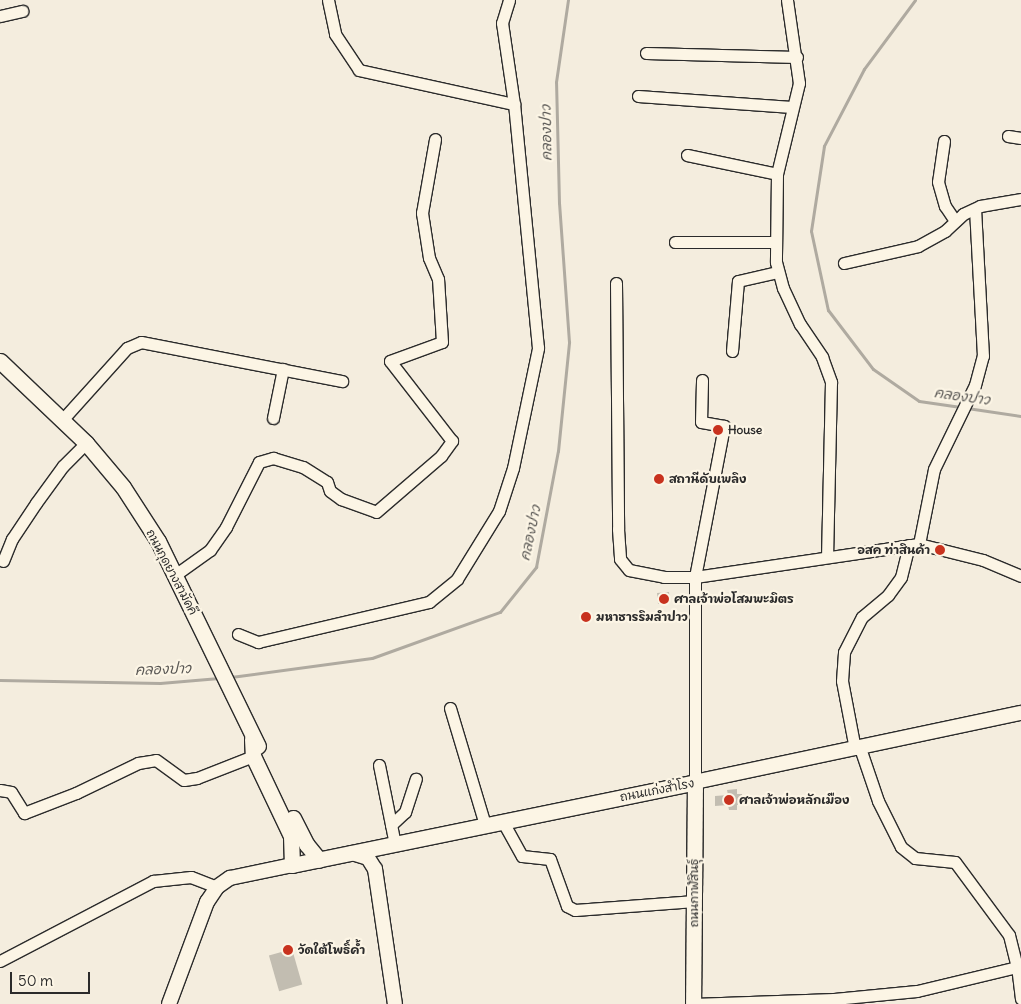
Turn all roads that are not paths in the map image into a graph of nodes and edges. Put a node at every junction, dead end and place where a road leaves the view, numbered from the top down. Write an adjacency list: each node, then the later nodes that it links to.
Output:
1 (328, 0): 9 (street)
2 (509, 0): 9 (street)
3 (787, 0): 7 (street)
4 (22, 11): 5 (street)
5 (0, 16)
6 (646, 53): 7 (street)
7 (797, 57): 10 (street)
8 (638, 96): 10 (street)
9 (514, 104): 39 (street)
10 (792, 107): 16 (street)
11 (1008, 136): 12 (street)
12 (1021, 138)
13 (434, 139): 36 (street)
14 (944, 141): 19 (street)
15 (687, 155): 16 (street)
16 (778, 174): 21 (street)
17 (1021, 199): 18 (street)
18 (975, 209): 19 (street); 33 (street)
19 (955, 221): 22 (street)
20 (675, 242): 21 (street)
21 (776, 242): 23 (street)
22 (844, 263)
23 (778, 272): 25 (street); 34 (street)
24 (616, 282): 38 (street)
25 (732, 351)
26 (0, 362): 31 (main road, ถนนกุดยางสามัคคี)
27 (283, 369): 28 (street); 30 (street); 31 (street)
28 (342, 380)
29 (702, 380): 38 (street)
30 (273, 418)
31 (63, 419): 32 (main road, ถนนกุดยางสามัคคี)
32 (86, 443): 35 (street); 36 (main road, ถนนกุดยางสามัคคี)
33 (914, 545): 34 (street); 37 (street); 43 (street)
34 (827, 556): 38 (street)
35 (3, 561)
36 (175, 575): 42 (main road, ถนนกุดยางสามัคคี)
37 (1021, 576)
38 (695, 577): 47 (street)
39 (238, 634)
40 (450, 708): 51 (street)
41 (1021, 713): 43 (street, ถนนแก่งสำโรง)
42 (252, 738): 44 (main road, ถนนกุดยางสามัคคี); 54 (main road, ถนนกุดยางสามัคคี)
43 (858, 748): 47 (street, ถนนแก่งสำโรง); 60 (street)
44 (253, 756): 48 (street); 55 (main road, ถนนกุดยางสามัคคี)
45 (379, 765): 50 (street)
46 (416, 779): 50 (street)
47 (695, 782): 49 (main road, ถนนแก่งสำโรง); 58 (main road, ถนนกาฬสินธุ์)
48 (0, 790)
49 (503, 822): 51 (main road, ถนนแก่งสำโรง); 58 (street)
50 (391, 825): 52 (street)
51 (485, 825): 52 (main road, ถนนแก่งสำโรง)
52 (392, 845): 53 (main road, ถนนแก่งสำโรง); 56 (street)
53 (352, 853): 54 (main road, ถนนแก่งสำโรง); 56 (street)
54 (319, 860): 55 (main road, ถนนแก่งสำโรง)
55 (292, 865): 57 (street)
56 (375, 869): 63 (street)
57 (217, 887): 59 (street); 62 (street)
58 (695, 901): 64 (main road, ถนนกาฬสินธุ์)
59 (0, 961)
60 (1019, 966): 61 (street); 64 (street)
61 (1021, 999)
62 (169, 1004)
63 (395, 1004)
64 (693, 1004)

